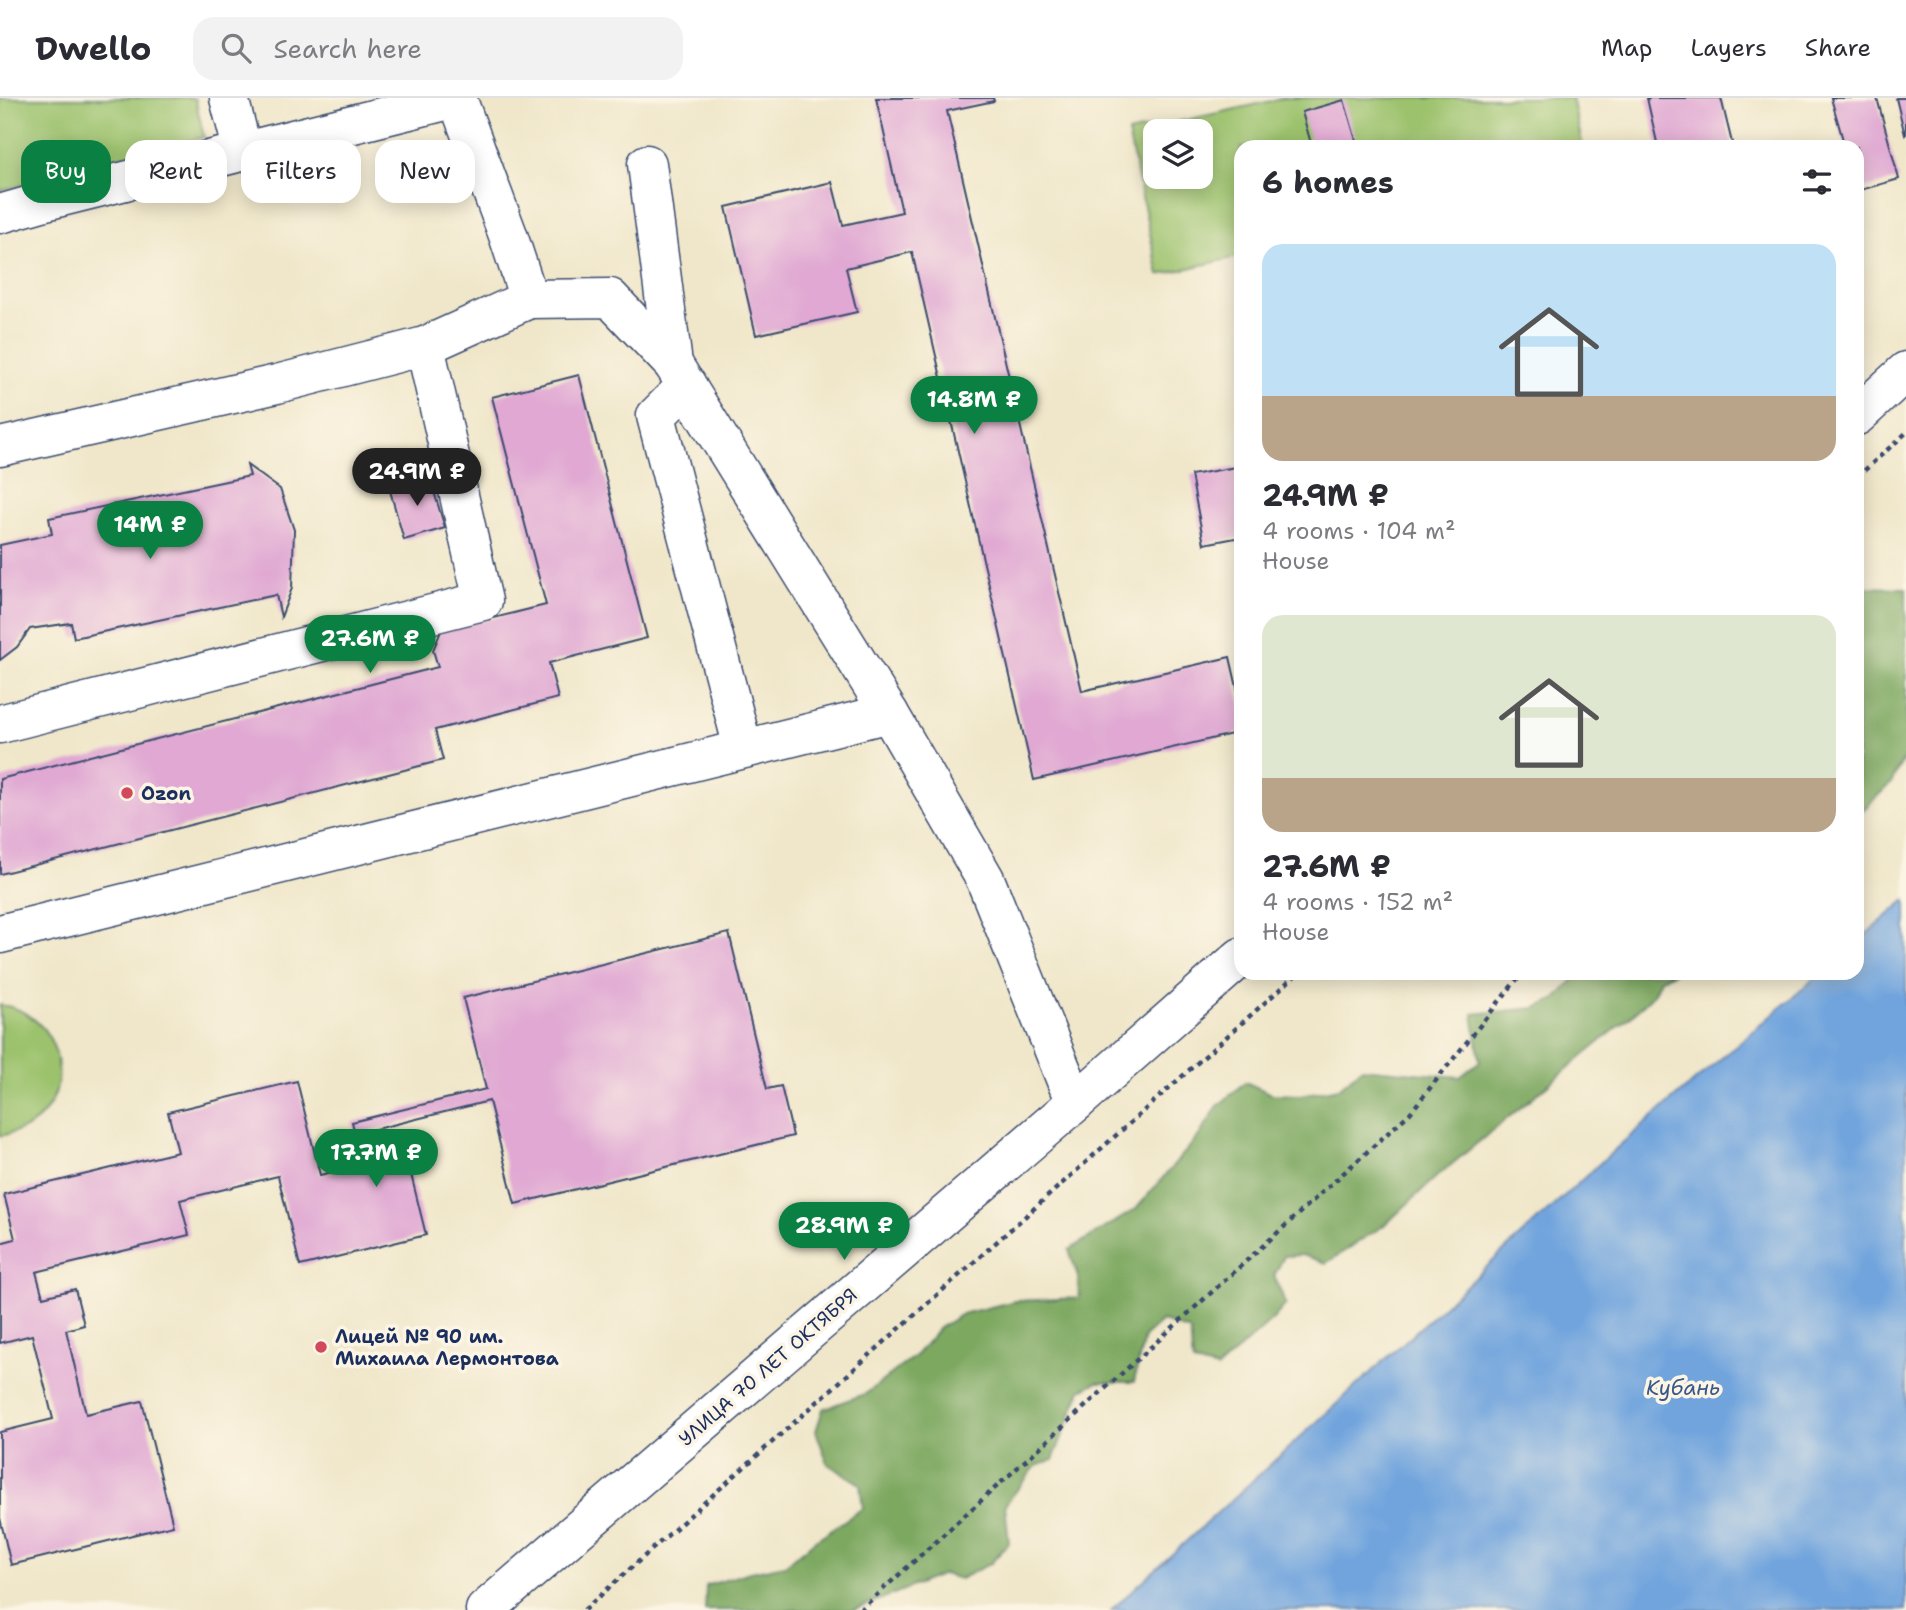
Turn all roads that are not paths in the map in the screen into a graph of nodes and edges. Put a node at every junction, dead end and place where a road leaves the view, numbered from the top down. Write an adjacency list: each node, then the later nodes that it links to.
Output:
1 (229, 98): 4 (main road)
2 (457, 98): 3 (main road); 8 (main road)
3 (291, 140)
4 (241, 144)
5 (241, 152): 7 (main road)
6 (647, 164): 11 (main road)
7 (0, 214)
8 (528, 299): 9 (main road); 11 (main road)
9 (425, 346): 13 (main road); 15 (main road)
10 (1906, 371): 12 (main road)
11 (680, 375): 14 (main road); 16 (main road)
12 (1864, 410)
13 (0, 447)
14 (888, 713): 16 (main road); 19 (main road)
15 (0, 724)
16 (743, 748): 17 (main road)
17 (0, 934)
18 (1234, 963): 19 (main road, УЛИЦА 70 ЛЕТ ОКТЯБРЯ)
19 (1075, 1103): 20 (main road, УЛИЦА 70 ЛЕТ ОКТЯБРЯ)
20 (485, 1610)

